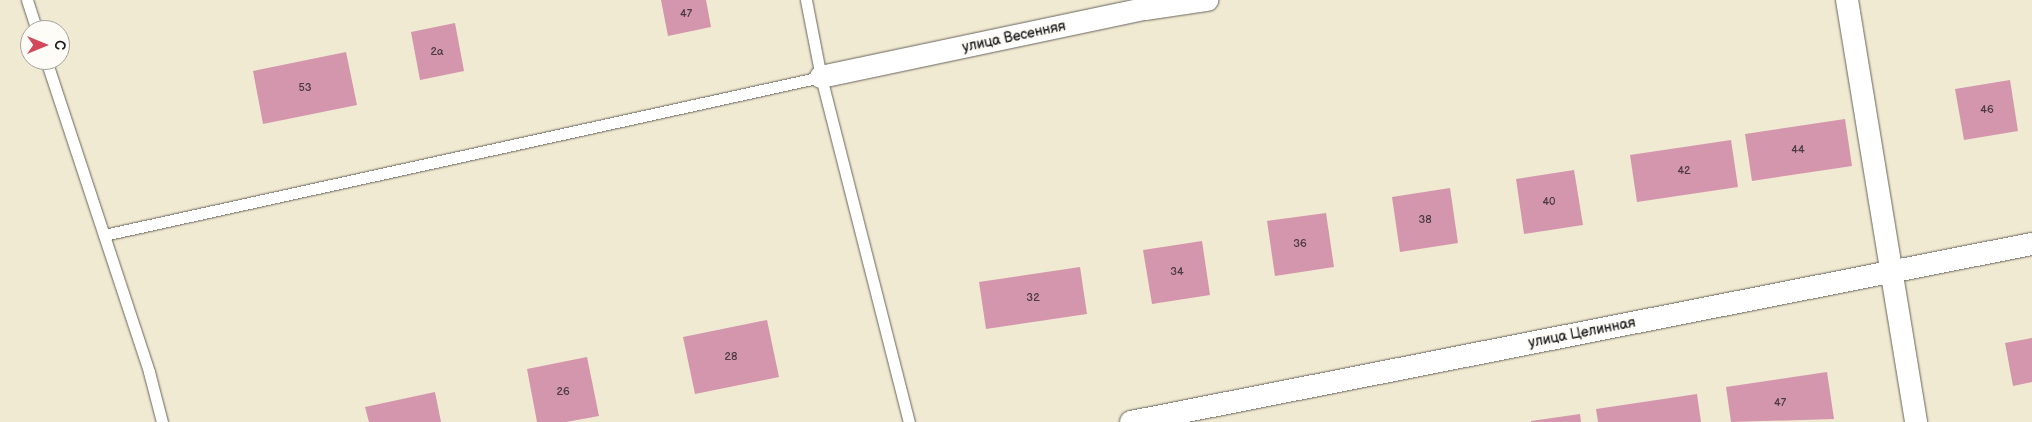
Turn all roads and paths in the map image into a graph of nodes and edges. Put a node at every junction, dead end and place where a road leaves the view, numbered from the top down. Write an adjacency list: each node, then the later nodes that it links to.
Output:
1 (27, 0): 5 (lane)
2 (806, 0): 7 (lane)
3 (1207, 0): 7 (street, улица Весенняя)
4 (1847, 0): 10 (street)
5 (34, 20)
6 (49, 70): 8 (lane)
7 (822, 77): 8 (lane); 12 (lane)
8 (104, 235): 11 (lane)
9 (2032, 244): 10 (street, улица Целинная)
10 (1892, 272): 13 (street, улица Целинная); 14 (street)
11 (162, 422)
12 (909, 422)
13 (1131, 422)
14 (1916, 422)

